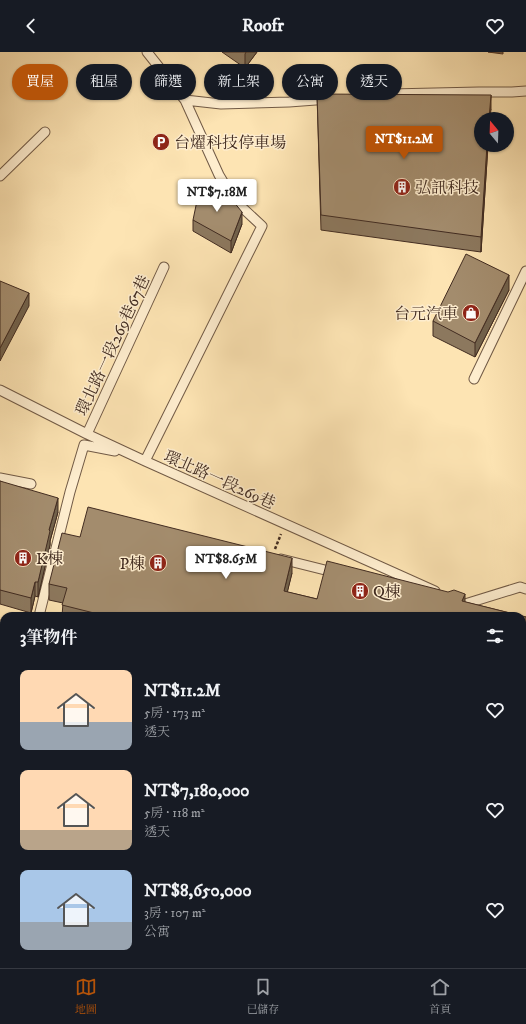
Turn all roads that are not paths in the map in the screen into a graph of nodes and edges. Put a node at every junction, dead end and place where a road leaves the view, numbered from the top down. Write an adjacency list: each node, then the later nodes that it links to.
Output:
1 (148, 52): 2 (lane)
2 (157, 64)
3 (526, 90): 4 (lane)
4 (402, 94)
5 (185, 100): 6 (lane); 15 (lane, 環北路一段269巷)
6 (312, 100)
7 (45, 132): 8 (lane)
8 (0, 176)
9 (164, 267): 13 (lane, 環北路一段269巷67巷)
10 (526, 271): 11 (lane)
11 (474, 379)
12 (0, 390): 13 (lane)
13 (87, 434): 14 (lane)
14 (128, 453): 15 (lane); 23 (lane)
15 (145, 461): 22 (lane, 環北路一段269巷)
16 (0, 478): 17 (lane)
17 (31, 484)
18 (272, 556): 19 (lane)
19 (349, 576)
20 (526, 589): 22 (lane, 環北路一段269巷)
21 (426, 596): 22 (lane)
22 (447, 600)
23 (41, 612)

